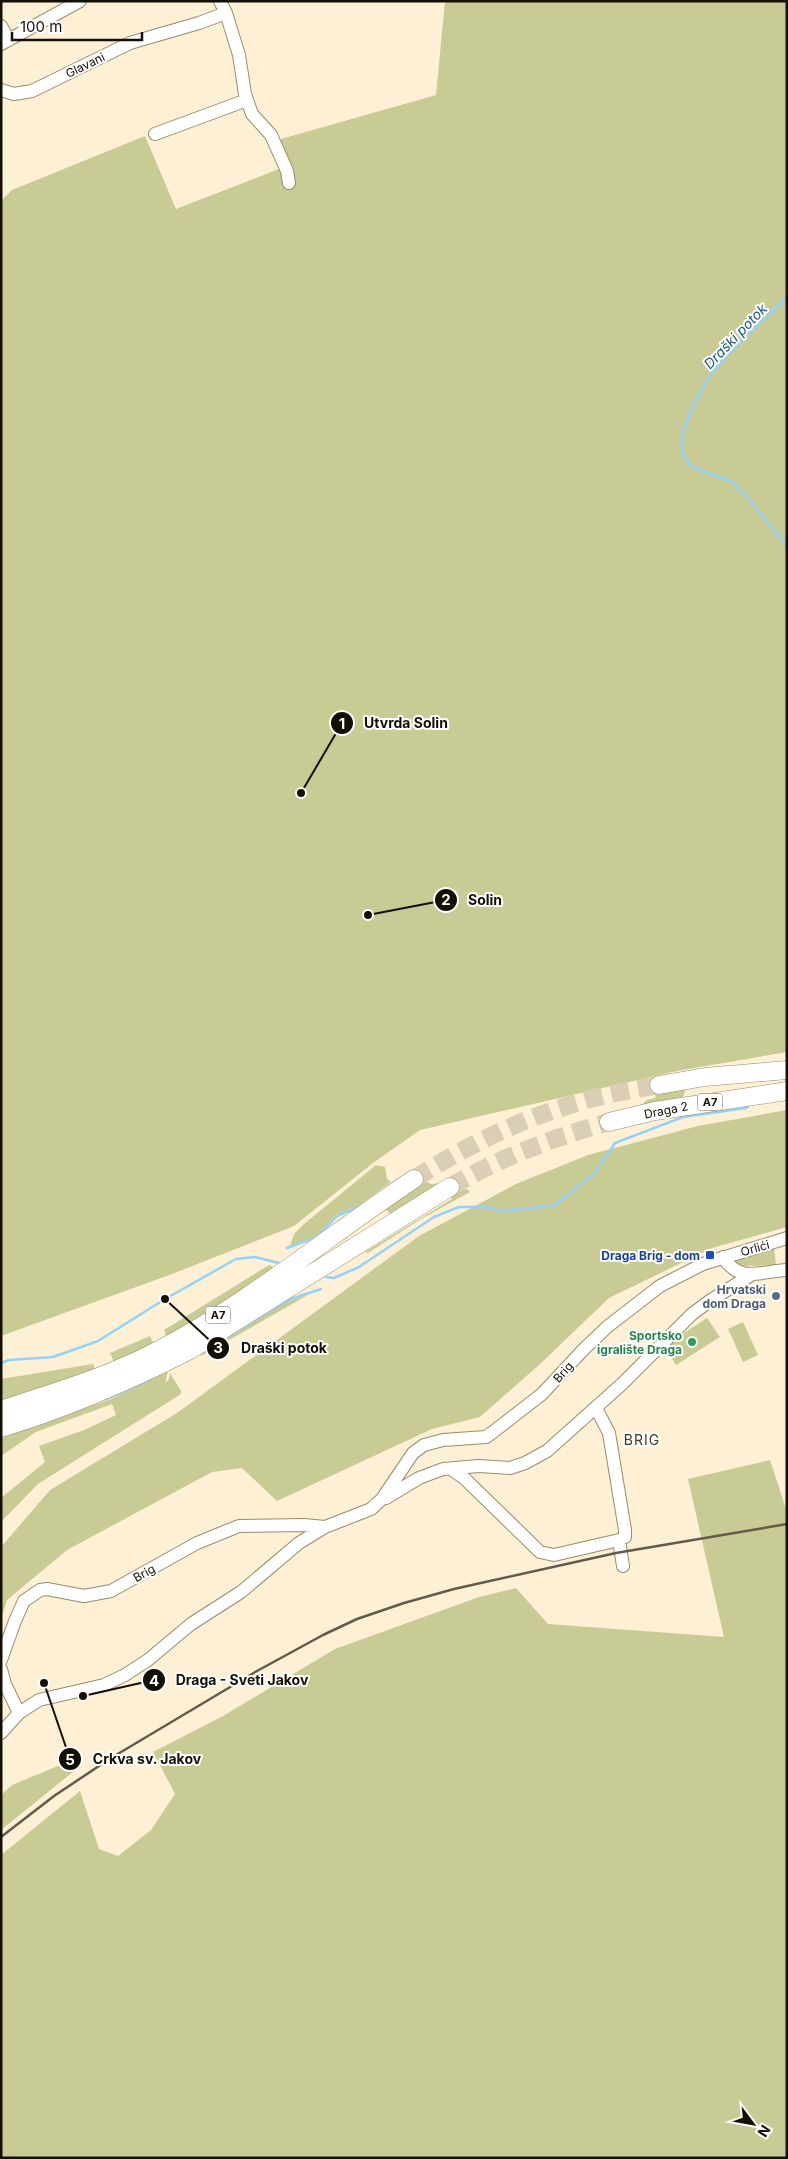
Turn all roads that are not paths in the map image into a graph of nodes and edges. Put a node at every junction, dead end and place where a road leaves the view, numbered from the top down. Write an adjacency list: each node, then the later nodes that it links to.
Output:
1 (80, 1): 5 (street)
2 (220, 1): 3 (street)
3 (226, 13): 6 (street, Glavani); 7 (street)
4 (1, 26): 5 (street)
5 (5, 42)
6 (1, 90)
7 (248, 100): 8 (street); 9 (street)
8 (155, 134)
9 (289, 184)
10 (787, 1063): 11 (highway)
11 (762, 1069): 12 (highway, A7); 13 (highway, A7)
12 (787, 1070)
13 (659, 1085)
14 (787, 1090): 15 (highway, Draga 2 / A7)
15 (609, 1122)
16 (414, 1179): 23 (highway, A7)
17 (450, 1187): 24 (highway, A7)
18 (787, 1238): 19 (street, Orlići)
19 (723, 1257): 21 (street); 26 (street, Brig)
20 (787, 1270): 21 (street, Brig)
21 (751, 1275): 22 (street, Brig)
22 (596, 1408): 25 (street, Brig); 28 (street)
23 (1, 1410)
24 (1, 1428)
25 (451, 1469): 26 (street, Brig); 28 (street)
26 (382, 1499): 27 (street, Brig)
27 (325, 1527): 30 (street, Brig); 32 (street, Brig)
28 (619, 1540): 29 (street)
29 (622, 1566)
30 (1, 1660)
31 (1, 1669): 32 (street)
32 (19, 1712): 33 (street, Brig)
33 (1, 1733)

